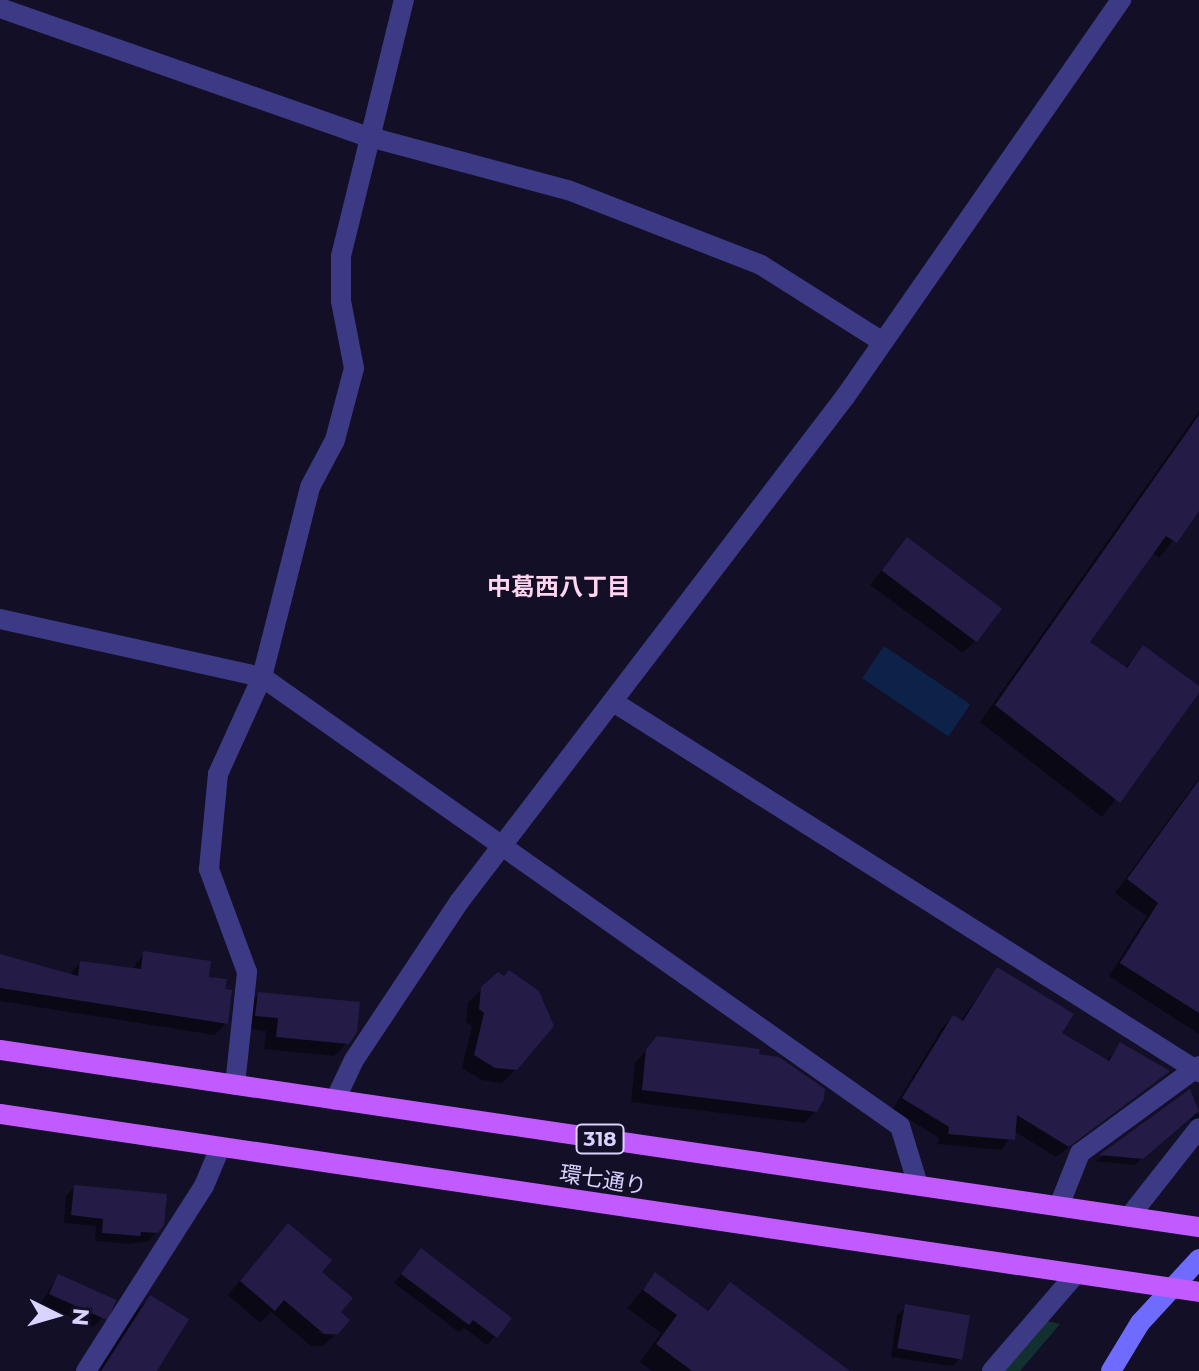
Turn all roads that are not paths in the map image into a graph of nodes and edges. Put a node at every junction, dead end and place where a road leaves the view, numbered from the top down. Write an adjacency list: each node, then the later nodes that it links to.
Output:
1 (404, 0): 4 (street)
2 (1121, 0): 5 (street)
3 (0, 8): 4 (street)
4 (366, 136): 5 (street); 7 (street)
5 (883, 342): 8 (street)
6 (0, 619): 7 (street)
7 (262, 677): 9 (street); 12 (street)
8 (615, 703): 9 (street); 11 (street)
9 (503, 846): 13 (street); 17 (street)
10 (0, 1050): 12 (main road, 環七通り / 318)
11 (1198, 1069): 18 (street)
12 (235, 1085): 13 (main road, 環七通り / 318)
13 (335, 1100): 17 (main road, 環七通り / 318)
14 (0, 1114): 16 (main road, 環七通り)
15 (1199, 1128): 19 (street)
16 (220, 1148): 22 (main road, 環七通り); 25 (street)
17 (918, 1185): 18 (main road, 環七通り / 318)
18 (1059, 1206): 19 (main road, 環七通り / 318)
19 (1129, 1217): 20 (main road, 環七通り / 318)
20 (1199, 1227)
21 (1199, 1259): 23 (street)
22 (1075, 1275): 23 (main road, 環七通り); 26 (street)
23 (1172, 1287): 24 (main road, 環七通り); 27 (street)
24 (1199, 1292)
25 (86, 1371)
26 (992, 1371)
27 (1111, 1371)

